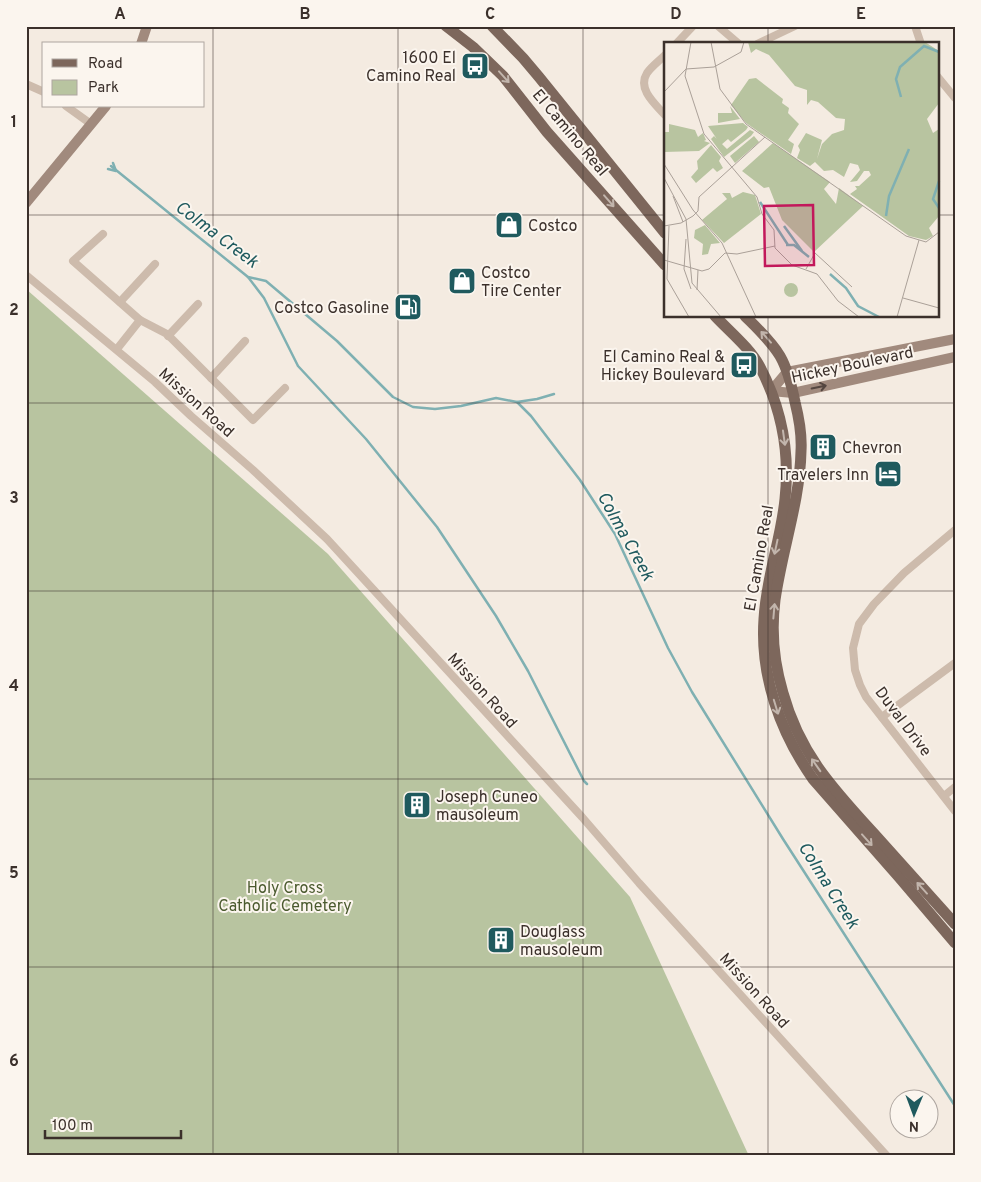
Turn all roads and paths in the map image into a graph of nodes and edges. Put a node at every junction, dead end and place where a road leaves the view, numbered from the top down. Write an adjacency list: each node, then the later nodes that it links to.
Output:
1 (147, 26): 8 (main road)
2 (446, 26): 26 (main road, El Camino Real, one-way to 26)
3 (492, 26): 23 (main road, El Camino Real)
4 (693, 26): 9 (street)
5 (718, 26): 10 (street)
6 (795, 26): 11 (street)
7 (915, 26): 12 (street)
8 (143, 42)
9 (678, 42)
10 (737, 42)
11 (761, 42)
12 (919, 42)
13 (664, 57): 20 (street)
14 (938, 77): 17 (street)
15 (26, 84): 16 (street)
16 (42, 91)
17 (955, 98)
18 (69, 108): 21 (street)
19 (104, 108): 21 (main road)
20 (664, 114)
21 (91, 124): 22 (main road)
22 (26, 203)
23 (664, 232)
24 (103, 234): 28 (street)
25 (155, 264): 28 (street)
26 (664, 264)
27 (26, 275): 36 (street, Mission Road)
28 (120, 302): 32 (street)
29 (198, 304): 33 (street)
30 (717, 318): 41 (main road, El Camino Real)
31 (747, 318): 38 (main road, El Camino Real, one-way to 31)
32 (140, 320): 33 (street); 36 (street)
33 (168, 336): 39 (street)
34 (955, 338): 38 (main road, Hickey Boulevard)
35 (245, 341): 39 (street)
36 (117, 349): 51 (street, Mission Road)
37 (955, 357): 42 (main road, Hickey Boulevard, one-way to 37)
38 (787, 372): 41 (main road, Hickey Boulevard); 42 (main road, El Camino Real)
39 (211, 378): 40 (street)
40 (285, 388)
41 (771, 391): 42 (main road, Hickey Boulevard); 50 (main road, El Camino Real, one-way to 50)
42 (793, 393): 49 (main road, El Camino Real, one-way to 42)
43 (955, 530): 45 (street, Duval Drive)
44 (955, 663): 45 (street)
45 (882, 717): 47 (street, Duval Drive)
46 (955, 787): 47 (street)
47 (944, 796): 48 (street, Duval Drive)
48 (955, 811)
49 (955, 924)
50 (955, 943)
51 (887, 1156)

